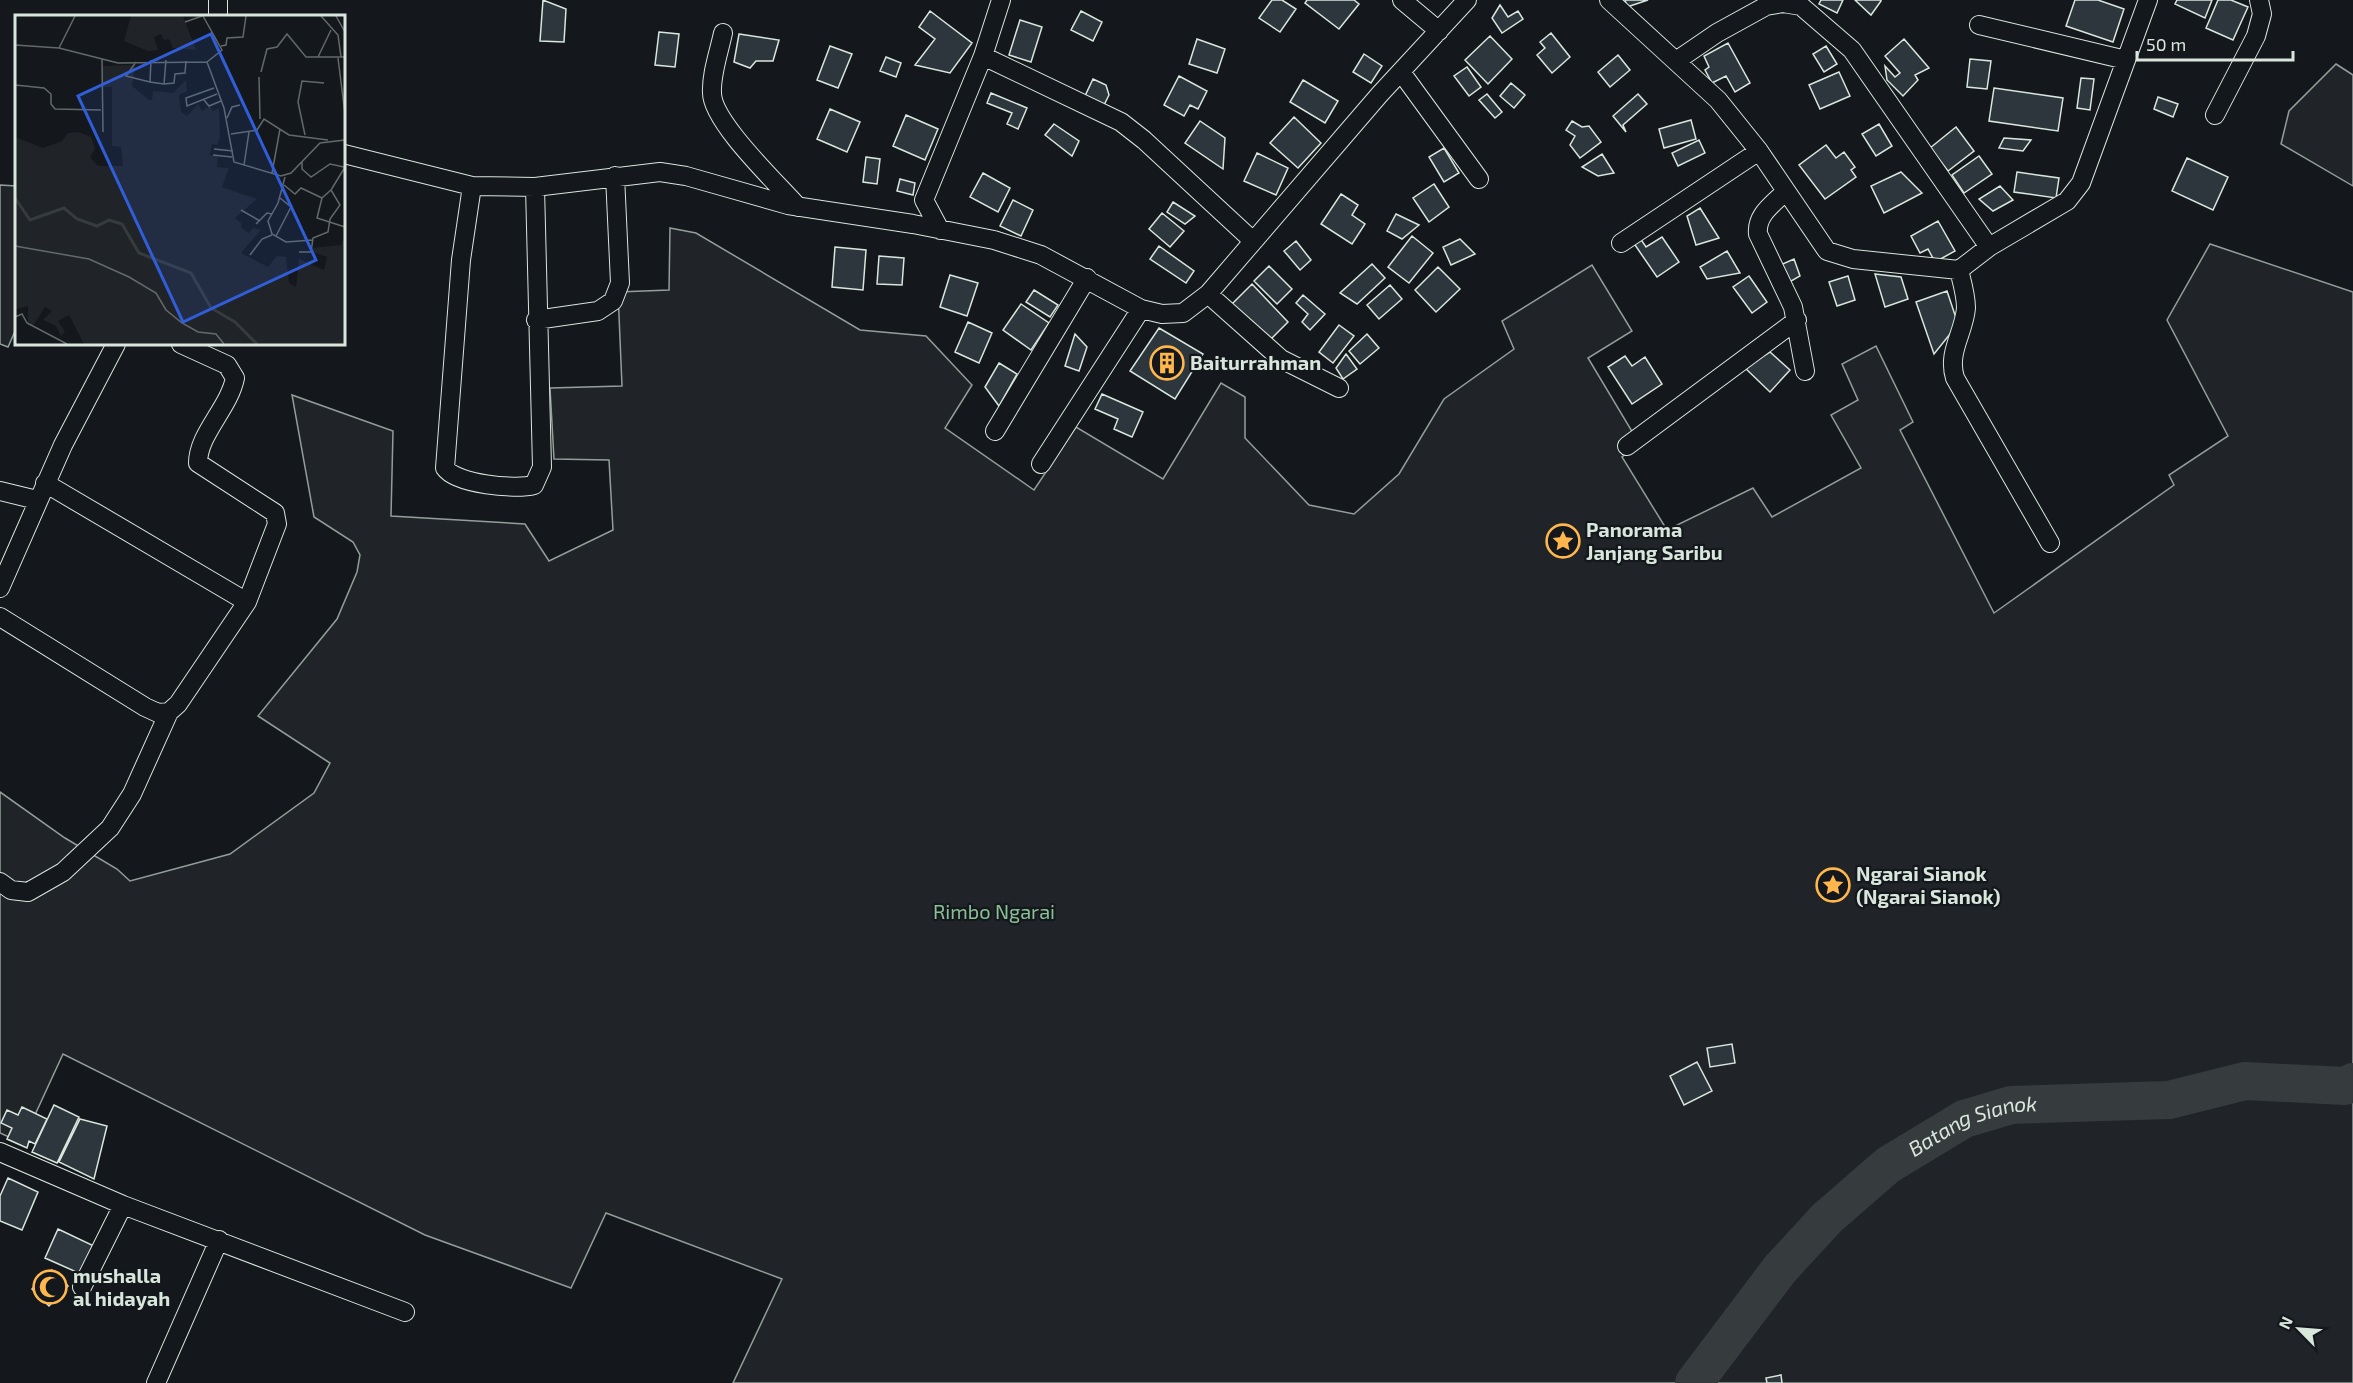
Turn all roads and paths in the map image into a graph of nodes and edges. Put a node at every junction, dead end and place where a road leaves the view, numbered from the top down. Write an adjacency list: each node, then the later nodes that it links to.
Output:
1 (1001, 0): 10 (street)
2 (1402, 0): 8 (street)
3 (1467, 0): 8 (street)
4 (1609, 0): 12 (street)
5 (2148, 0): 11 (street)
6 (2259, 0): 14 (street)
7 (1978, 24): 11 (street)
8 (1439, 31): 13 (street)
9 (723, 33): 23 (street)
10 (983, 56): 22 (street); 26 (street)
11 (2126, 60): 28 (street)
12 (1676, 61): 15 (street); 28 (street)
13 (1401, 72): 18 (street); 26 (street)
14 (2215, 115)
15 (1760, 151): 21 (street); 27 (street)
16 (345, 154): 19 (street)
17 (615, 176): 20 (street); 23 (street); 33 (street)
18 (1479, 179)
19 (472, 186): 20 (street); 33 (street)
20 (535, 187): 33 (street)
21 (1785, 192): 29 (street); 34 (street)
22 (924, 200): 24 (street); 25 (street)
23 (798, 207): 24 (street)
24 (913, 224): 25 (street)
25 (940, 230): 30 (street)
26 (1252, 240): 31 (street)
27 (1621, 243)
28 (1989, 247): 29 (street)
29 (1959, 270): 45 (street)
30 (1087, 278): 32 (street); 39 (street)
31 (1208, 294): 32 (street); 38 (street)
32 (1140, 309): 41 (street)
33 (536, 320)
34 (1797, 320): 37 (street); 40 (street)
35 (115, 345): 42 (street)
36 (184, 345): 47 (street)
37 (1805, 371)
38 (1339, 388)
39 (996, 430)
40 (1627, 446)
41 (1041, 464)
42 (45, 483): 44 (street); 47 (street)
43 (0, 491): 44 (street)
44 (37, 500): 46 (street)
45 (2050, 543)
46 (0, 588)
47 (247, 602): 49 (street)
48 (0, 617): 49 (street)
49 (169, 712): 50 (street)
50 (0, 882)
51 (0, 1152): 52 (street)
52 (123, 1204): 53 (street); 54 (street)
53 (219, 1240): 55 (street); 56 (street)
54 (82, 1287)
55 (405, 1312)
56 (156, 1383)

